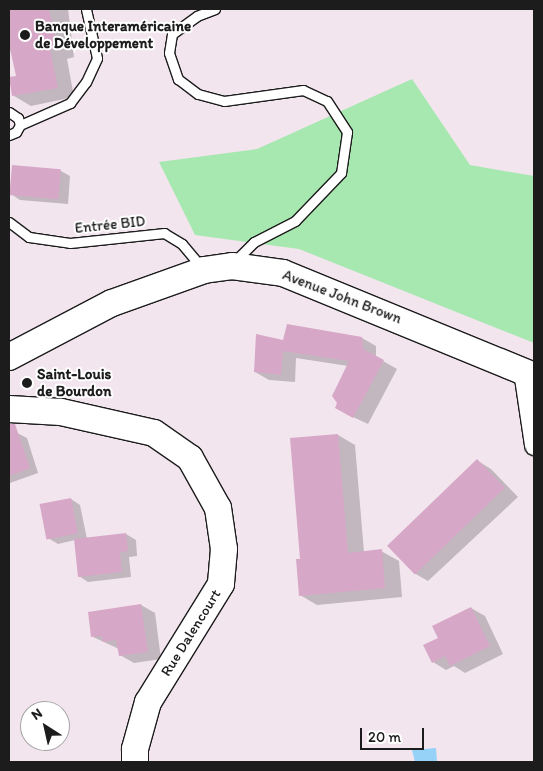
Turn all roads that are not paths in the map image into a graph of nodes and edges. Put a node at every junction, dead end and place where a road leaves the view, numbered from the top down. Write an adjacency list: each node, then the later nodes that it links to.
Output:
1 (86, 9): 4 (lane)
2 (215, 9): 7 (lane)
3 (9, 112): 4 (lane)
4 (20, 125): 5 (lane)
5 (9, 135)
6 (9, 222): 8 (lane, Entrée BID)
7 (232, 266): 8 (main road, Avenue John Brown); 10 (main road, Avenue John Brown)
8 (204, 270): 9 (main road, Avenue John Brown)
9 (9, 357)
10 (528, 374): 12 (street)
11 (9, 409): 13 (main road, Rue Dalencourt)
12 (534, 445)
13 (135, 762)

